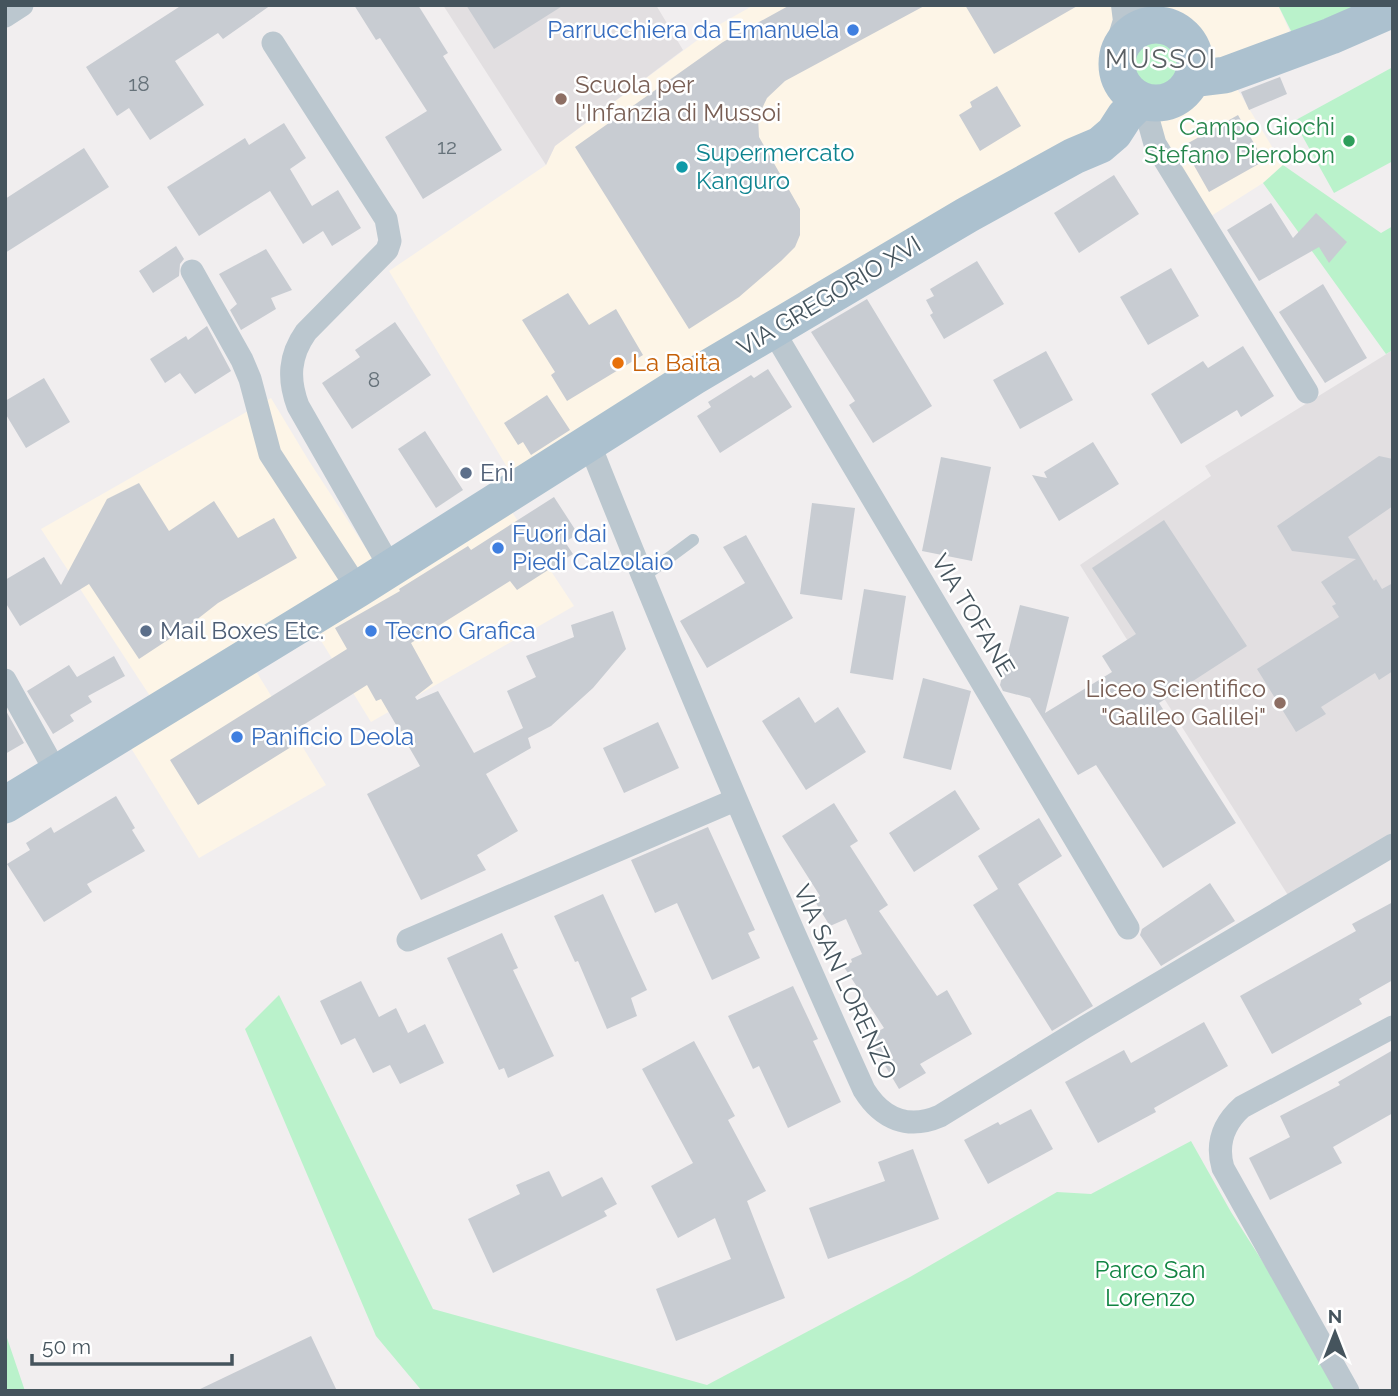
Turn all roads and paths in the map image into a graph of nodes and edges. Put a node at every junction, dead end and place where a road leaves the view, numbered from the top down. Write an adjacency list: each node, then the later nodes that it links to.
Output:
1 (22, 5): 4 (street)
2 (1127, 6): 5 (street); 7 (street)
3 (1393, 9): 7 (main road)
4 (5, 16)
5 (1159, 25): 7 (main road)
6 (273, 43): 15 (street)
7 (1152, 78): 8 (street); 9 (main road, VIA GREGORIO XVI)
8 (1153, 137): 9 (street, VIA GREGORIO XVI); 12 (street)
9 (1087, 150): 11 (main road, VIA GREGORIO XVI)
10 (192, 271): 17 (street)
11 (772, 329): 13 (main road, VIA GREGORIO XVI); 23 (street, VIA TOFANE)
12 (1307, 392)
13 (589, 443): 15 (main road, VIA GREGORIO XVI); 16 (street, VIA SAN LORENZO)
14 (693, 540): 16 (lane)
15 (390, 567): 17 (main road, VIA GREGORIO XVI)
16 (643, 577): 20 (street, VIA SAN LORENZO)
17 (358, 589): 19 (main road, VIA GREGORIO XVI)
18 (5, 681): 19 (street)
19 (57, 774): 21 (main road, VIA GREGORIO XVI)
20 (735, 800): 22 (street, VIA SAN LORENZO); 24 (street)
21 (5, 806)
22 (1393, 845)
23 (1128, 928)
24 (408, 940)
25 (1393, 1027): 26 (street)
26 (1348, 1391)

